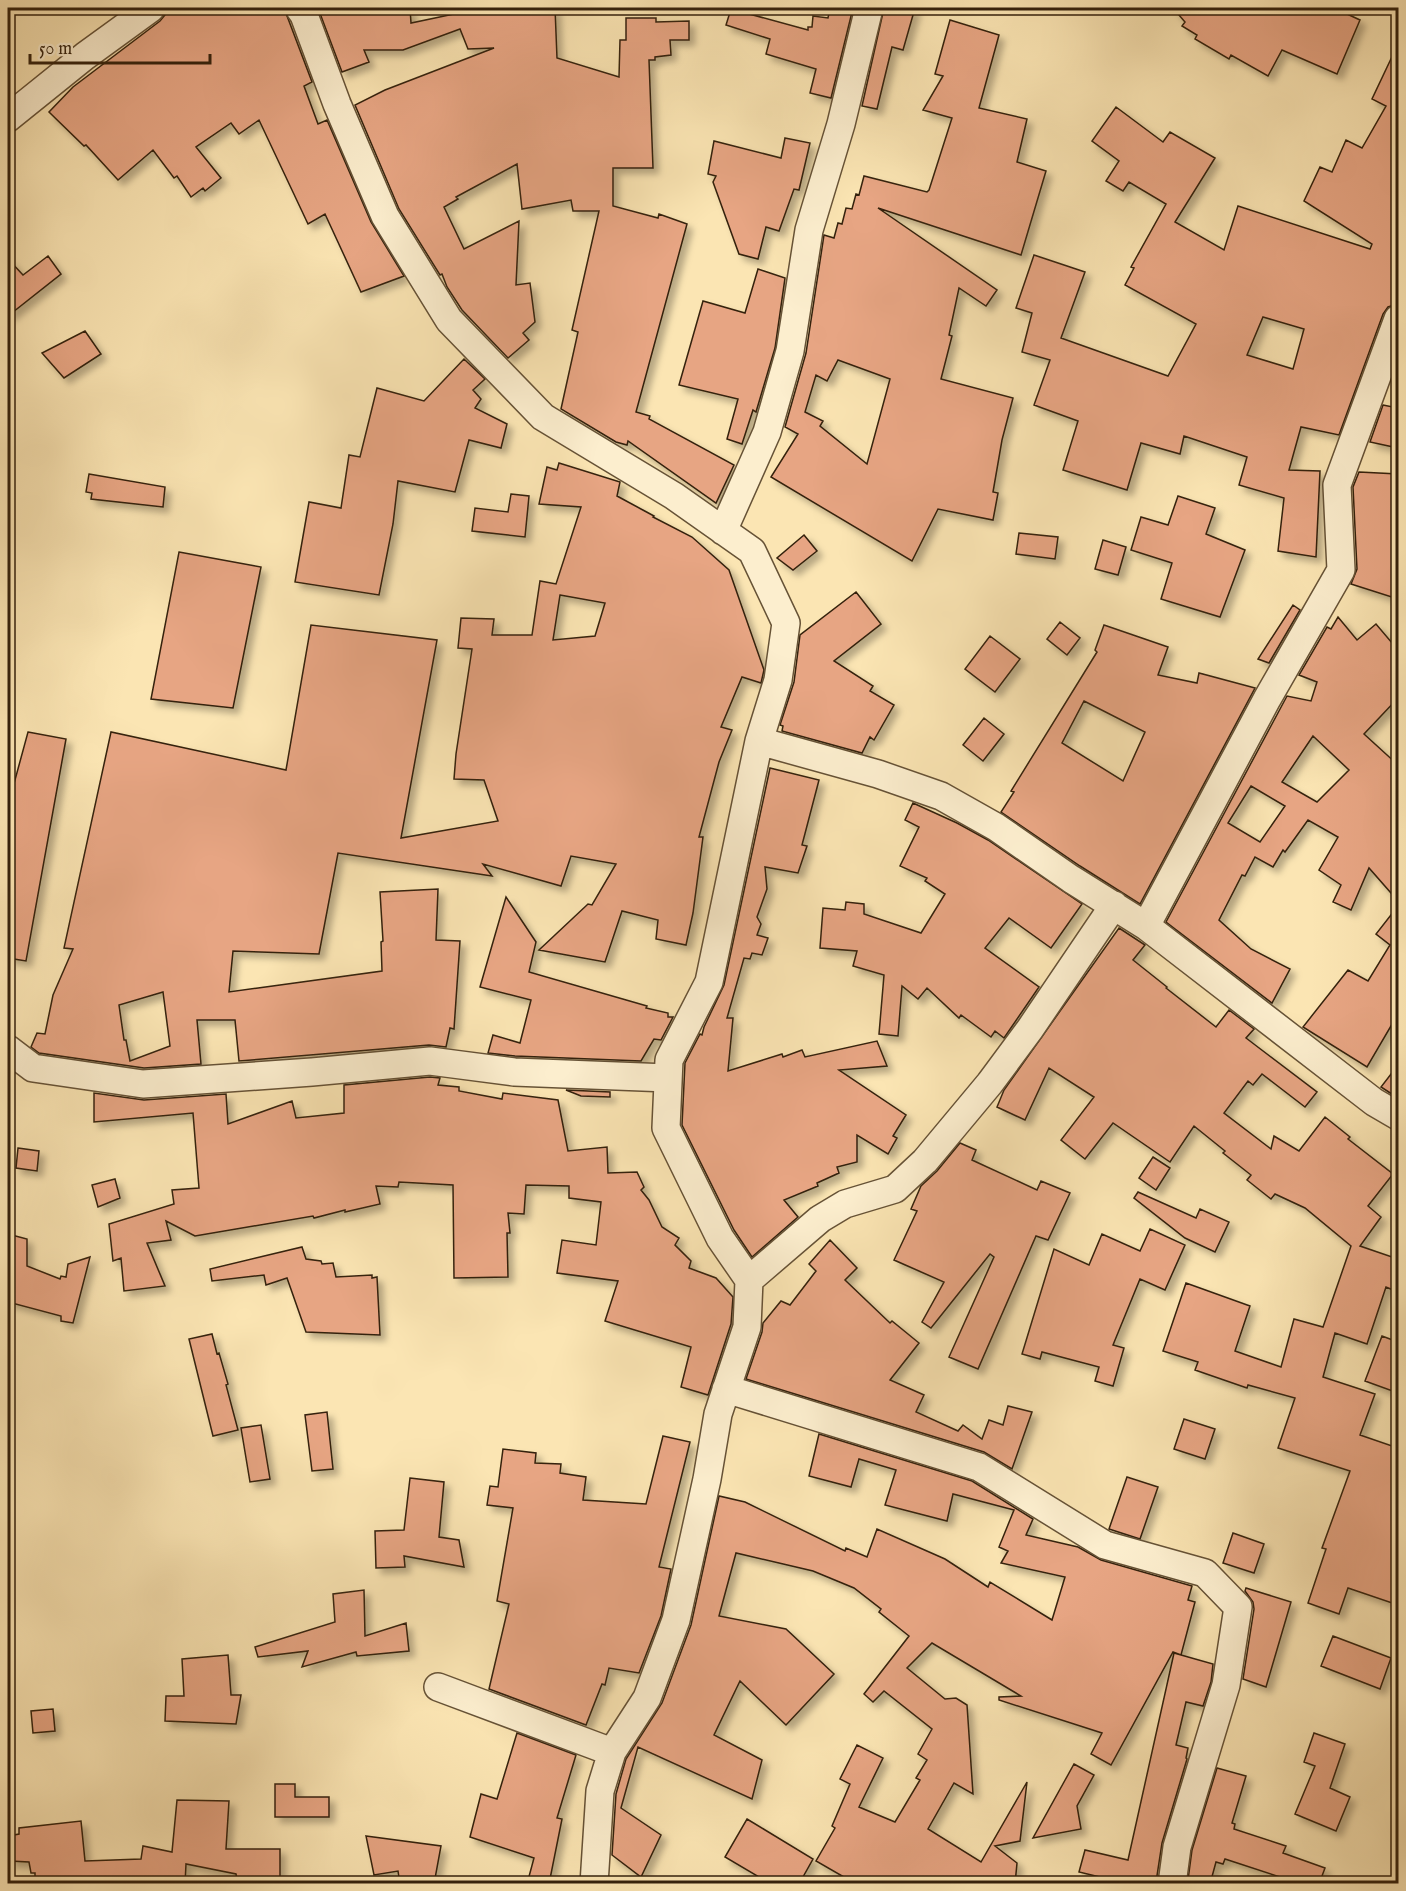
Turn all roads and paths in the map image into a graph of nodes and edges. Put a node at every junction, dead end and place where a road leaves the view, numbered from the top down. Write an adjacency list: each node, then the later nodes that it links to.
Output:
1 (152, 8): 4 (street)
2 (299, 8): 6 (street)
3 (869, 8): 6 (street)
4 (8, 118)
5 (1398, 319): 9 (street)
6 (723, 531): 7 (street)
7 (759, 741): 8 (street); 11 (street)
8 (1114, 905): 9 (street); 13 (street)
9 (1146, 926): 12 (street)
10 (8, 1049): 11 (street)
11 (668, 1078): 13 (street)
12 (1398, 1116)
13 (749, 1280): 14 (street)
14 (726, 1389): 16 (street); 18 (street)
15 (438, 1687): 16 (street)
16 (612, 1752): 17 (street)
17 (594, 1884)
18 (1172, 1884)

